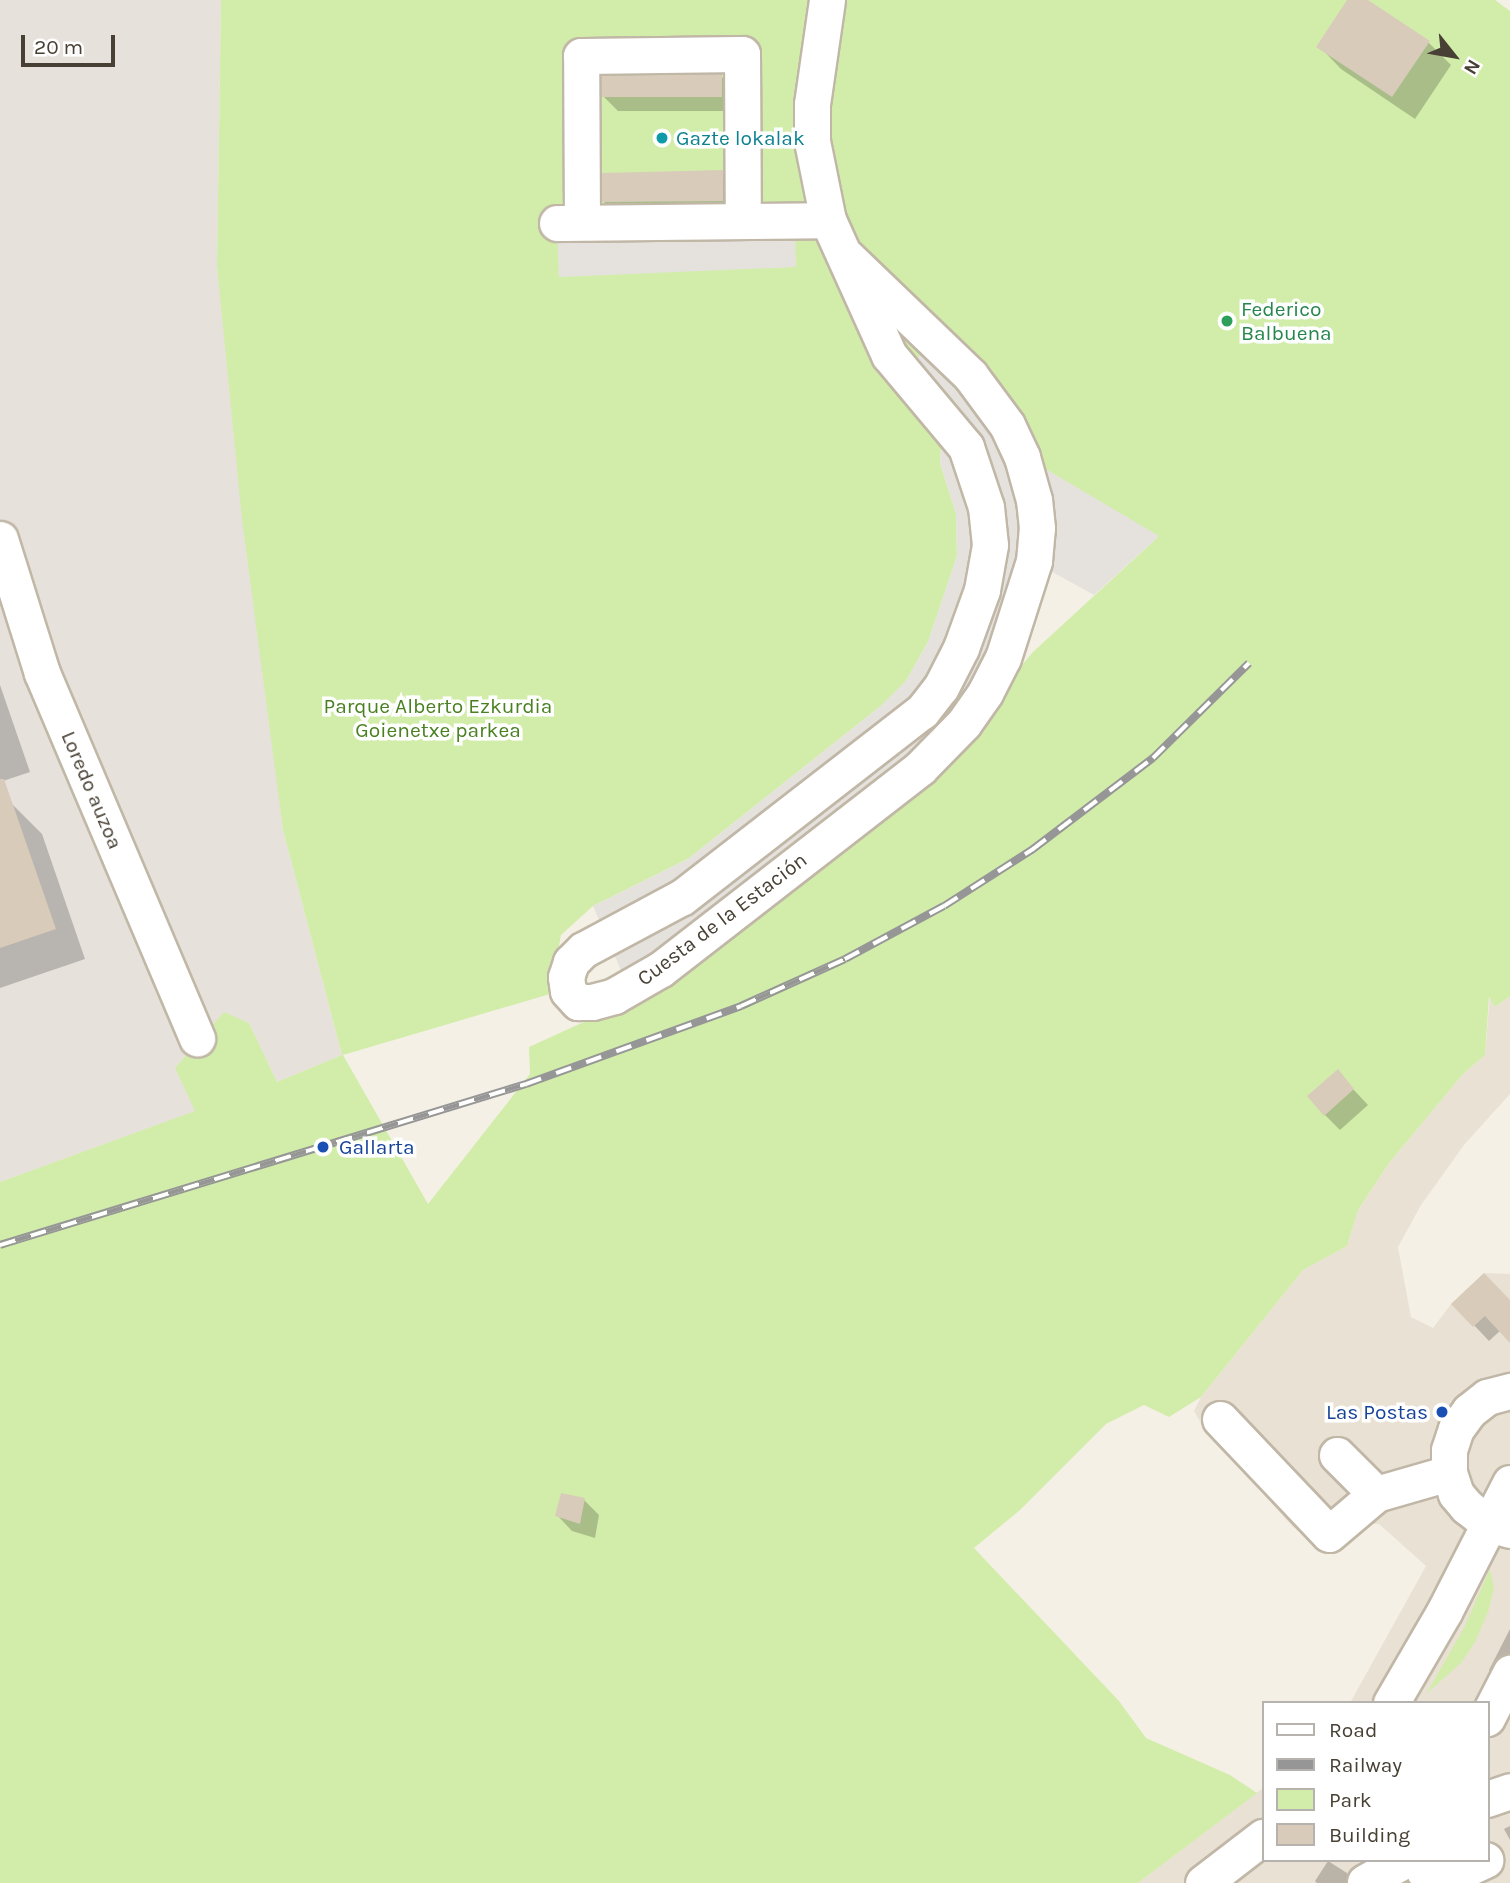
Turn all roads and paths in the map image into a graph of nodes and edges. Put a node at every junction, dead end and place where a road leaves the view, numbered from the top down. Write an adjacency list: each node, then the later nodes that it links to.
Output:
1 (827, 0): 2 (street, Cuesta de la Estación)
2 (828, 220): 3 (street); 4 (street, Cuesta de la Estación)
3 (743, 221): 3 (street)
4 (847, 257): 4 (street, Cuesta de la Estación)
5 (0, 539): 6 (street, Loredo auzoa)
6 (197, 1038)
7 (1510, 1391): 10 (street)
8 (1220, 1419): 12 (street)
9 (1337, 1455): 12 (street)
10 (1449, 1473): 12 (street); 13 (street)
11 (1510, 1482): 13 (street)
12 (1376, 1493)
13 (1500, 1527): 15 (street)
14 (1510, 1673): 16 (street)
15 (1392, 1701)
16 (1489, 1714)
17 (1489, 1729): 18 (street)
18 (1510, 1736)
19 (1510, 1791): 20 (street)
20 (1489, 1799)
21 (1262, 1838): 27 (street)
22 (1510, 1849): 23 (street)
23 (1489, 1859)
24 (1482, 1862): 25 (street)
25 (1420, 1869): 26 (street)
26 (1365, 1882)
27 (1203, 1883)

